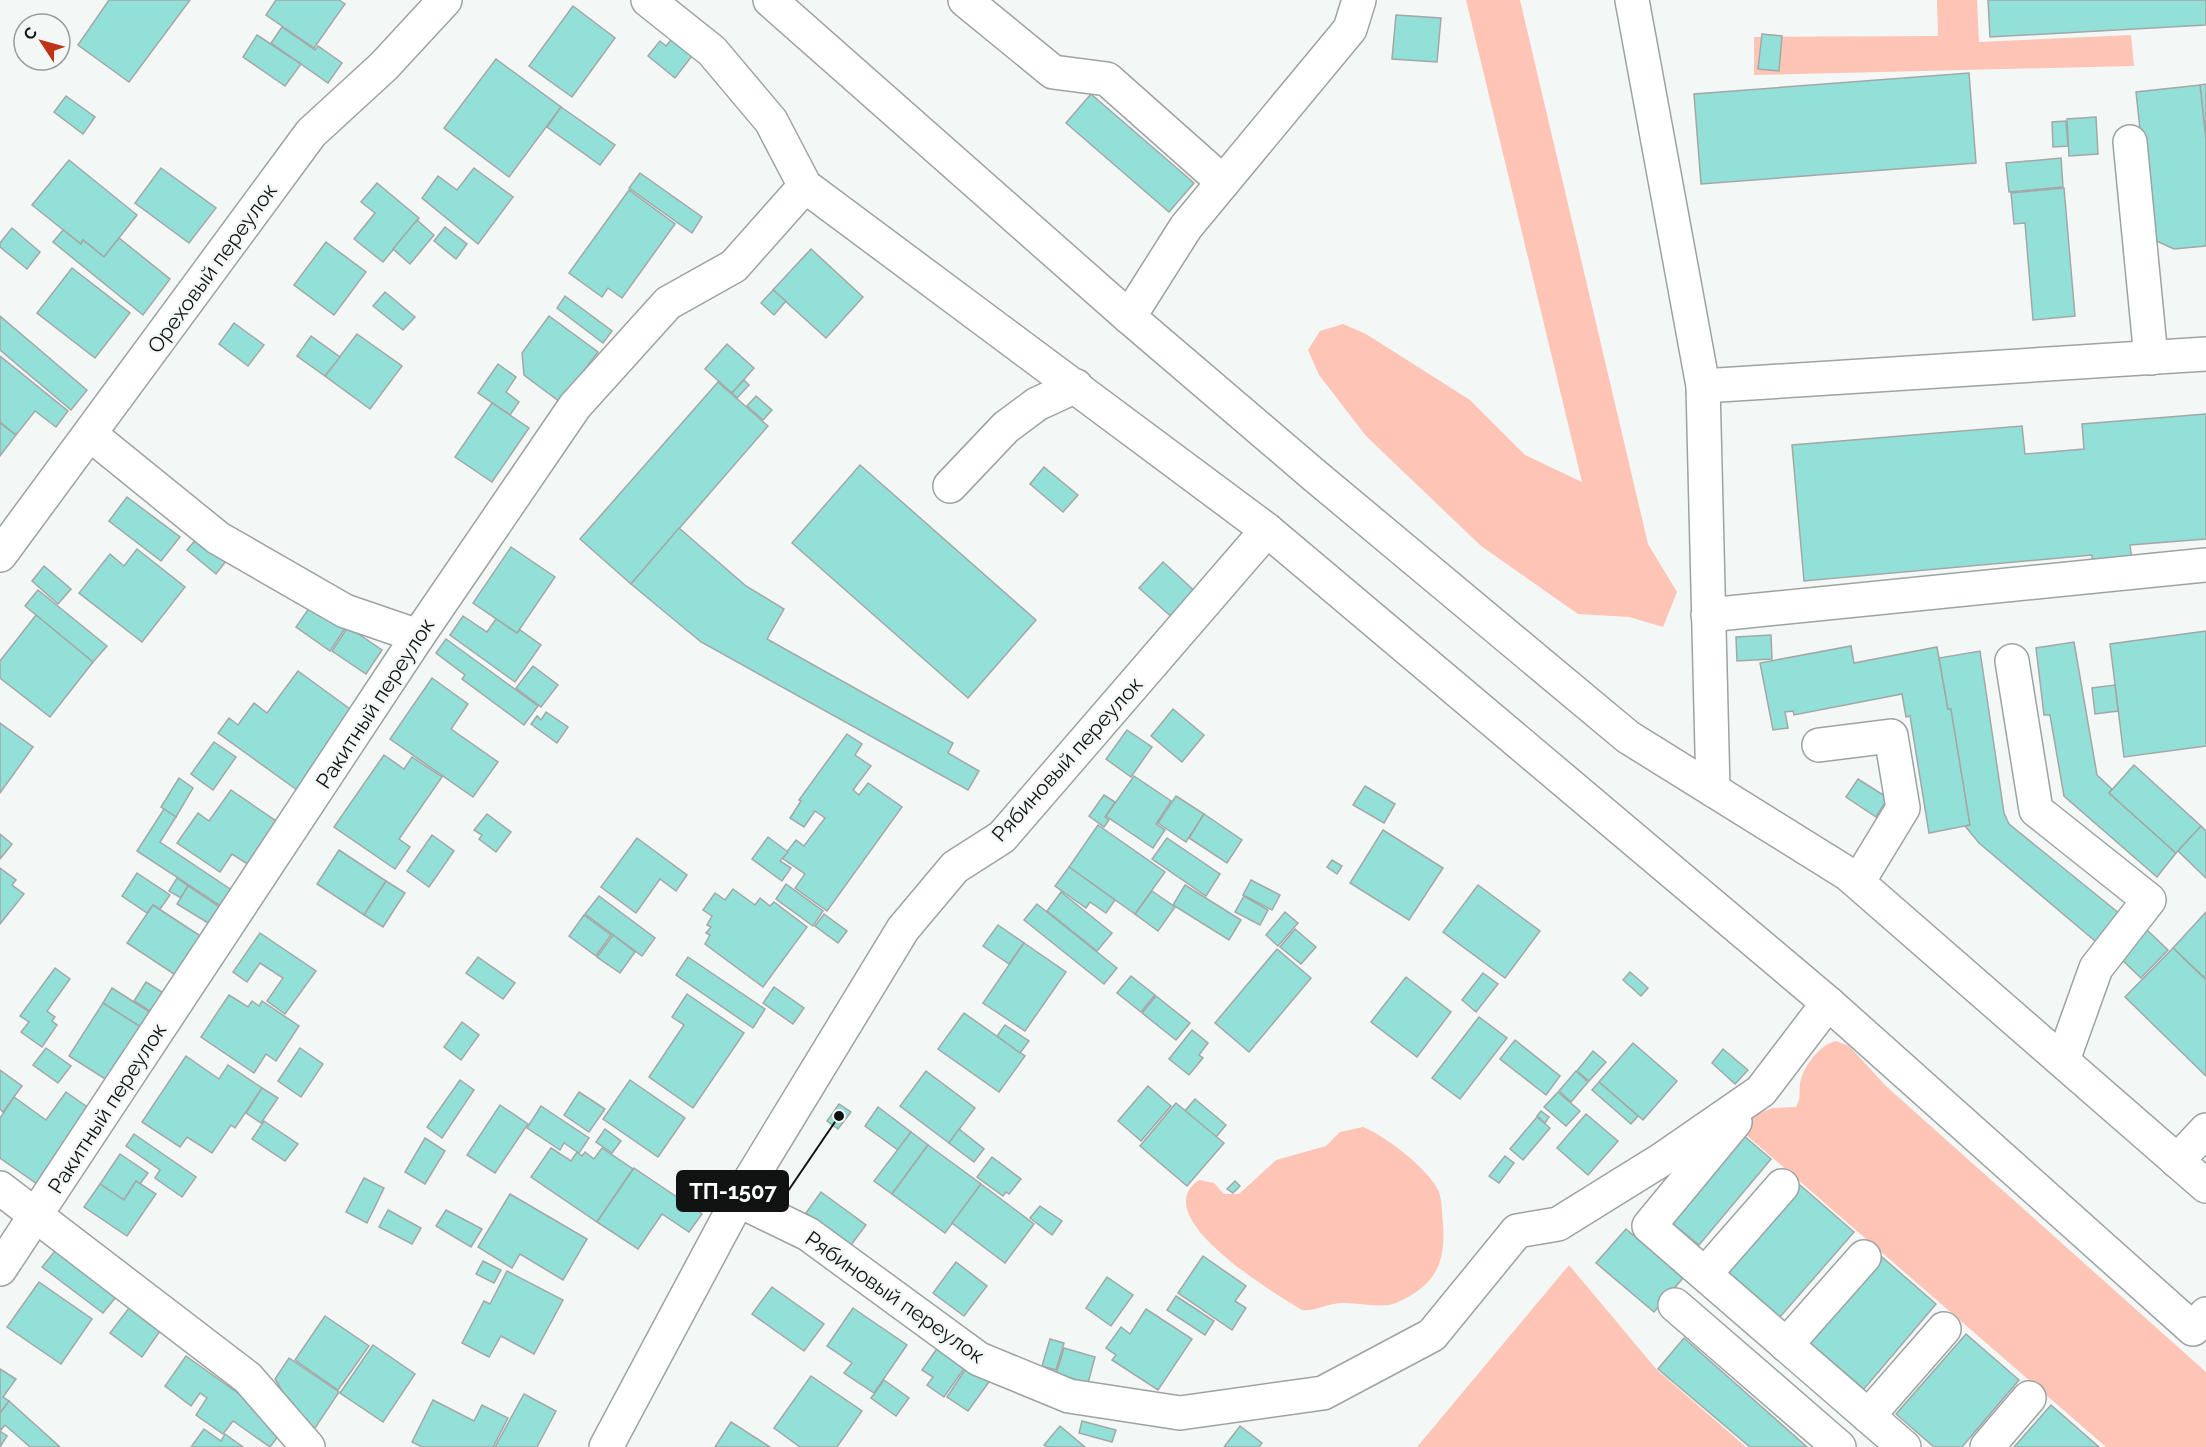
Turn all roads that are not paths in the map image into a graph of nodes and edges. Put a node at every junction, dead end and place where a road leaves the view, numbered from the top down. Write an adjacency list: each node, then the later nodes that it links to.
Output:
1 (445, 0): 15 (street, Ореховый переулок)
2 (648, 0): 9 (street)
3 (770, 0): 10 (street)
4 (965, 0): 8 (street)
5 (1359, 0): 8 (street)
6 (1632, 0): 14 (street)
7 (2130, 142): 12 (street)
8 (1223, 182): 10 (street)
9 (805, 186): 13 (street); 21 (street, Ракитный переулок)
10 (1129, 317): 24 (street)
11 (2206, 354): 12 (street)
12 (2151, 358): 14 (street)
13 (1076, 386): 16 (street); 17 (street)
14 (1703, 386): 20 (street)
15 (90, 435): 18 (street, Ореховый переулок); 21 (street)
16 (950, 486)
17 (1267, 530): 26 (street); 34 (street, Рябиновый переулок)
18 (0, 555)
19 (2206, 565): 20 (street)
20 (1707, 615): 24 (street)
21 (418, 636): 35 (street, Ракитный переулок)
22 (2012, 661): 27 (street)
23 (1819, 744): 25 (street)
24 (1713, 790): 25 (street)
25 (1858, 882): 27 (street)
26 (1828, 1003): 28 (street); 40 (street)
27 (2063, 1060): 30 (street)
28 (1761, 1091): 34 (street, Рябиновый переулок); 38 (street)
29 (2206, 1130): 30 (street)
30 (2177, 1161): 32 (street)
31 (1782, 1186): 38 (street)
32 (2206, 1186)
33 (0, 1188): 35 (street)
34 (738, 1200): 46 (street, Рябиновый переулок)
35 (37, 1215): 37 (street, Ракитный переулок); 45 (street)
36 (1864, 1257): 42 (street)
37 (0, 1269)
38 (1705, 1274): 42 (street)
39 (1675, 1305): 47 (street)
40 (2202, 1328)
41 (1944, 1329): 44 (street)
42 (1786, 1345): 44 (street)
43 (2029, 1398): 49 (street)
44 (1868, 1416): 48 (street)
45 (308, 1447)
46 (606, 1447)
47 (1839, 1447)
48 (1904, 1447)
49 (1987, 1447)

